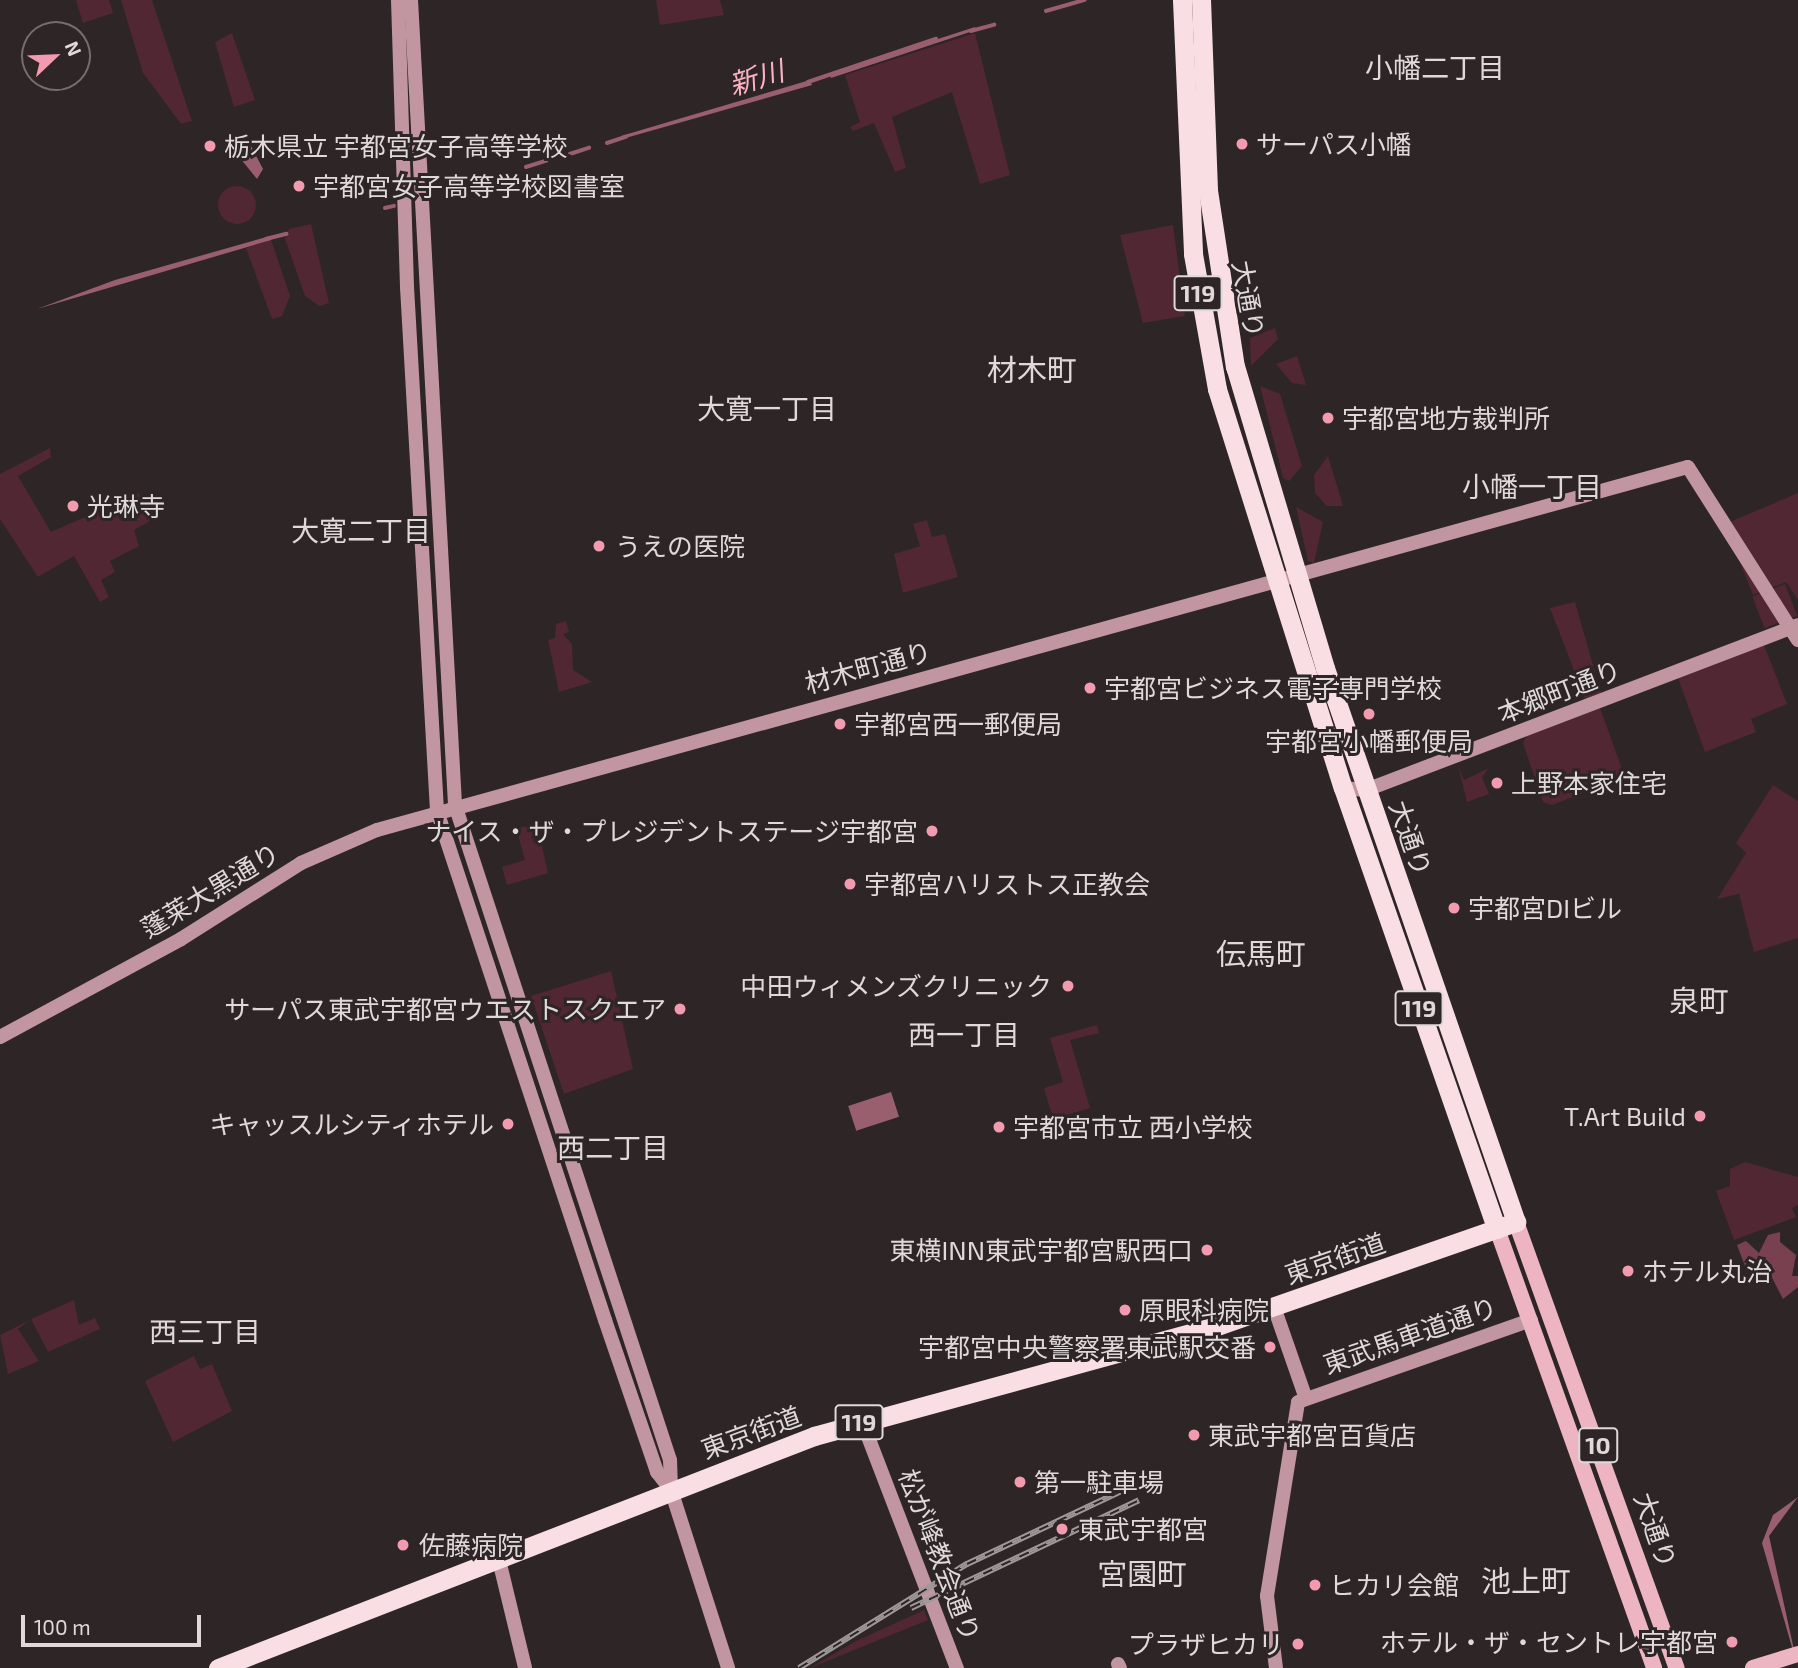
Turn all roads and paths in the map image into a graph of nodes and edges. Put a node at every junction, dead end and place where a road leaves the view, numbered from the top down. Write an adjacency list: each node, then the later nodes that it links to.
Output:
1 (398, 0): 11 (street)
2 (411, 0): 10 (street)
3 (1182, 0): 6 (highway, 大通り / 119)
4 (1201, 0): 5 (highway, 大通り / 119)
5 (1294, 572): 6 (street, 材木町通り); 7 (street, 材木町通り); 9 (highway, 大通り / 119)
6 (1274, 577): 8 (highway, 大通り / 119); 10 (street, 材木町通り)
7 (1796, 631): 9 (street, 本郷町通り)
8 (1343, 788): 9 (street, 本郷町通り); 14 (highway, 大通り / 119)
9 (1366, 790): 13 (highway, 大通り / 119)
10 (455, 805): 11 (street, 蓬莱大黒通り); 19 (street)
11 (437, 811): 12 (street, 蓬莱大黒通り); 19 (street)
12 (0, 1037)
13 (1516, 1222): 14 (highway, 東京街道 / 119); 28 (main road, 大通り / 10)
14 (1497, 1229): 15 (highway, 東京街道 / 119); 16 (main road, 大通り / 10)
15 (1274, 1307): 17 (street); 18 (highway, 東京街道 / 119)
16 (1531, 1320): 17 (street, 東武馬車道通り); 27 (main road, 大通り / 10)
17 (1304, 1396): 26 (street)
18 (862, 1421): 19 (highway, 東京街道 / 119); 25 (street, 松が峰教会通り)
19 (671, 1490): 20 (highway, 東京街道 / 119); 24 (street)
20 (498, 1556): 22 (highway, 東京街道 / 119); 23 (street)
21 (1793, 1655): 29 (main road)
22 (218, 1668)
23 (525, 1668)
24 (728, 1668)
25 (957, 1668)
26 (1276, 1668)
27 (1654, 1668)
28 (1677, 1668)
29 (1753, 1668)

